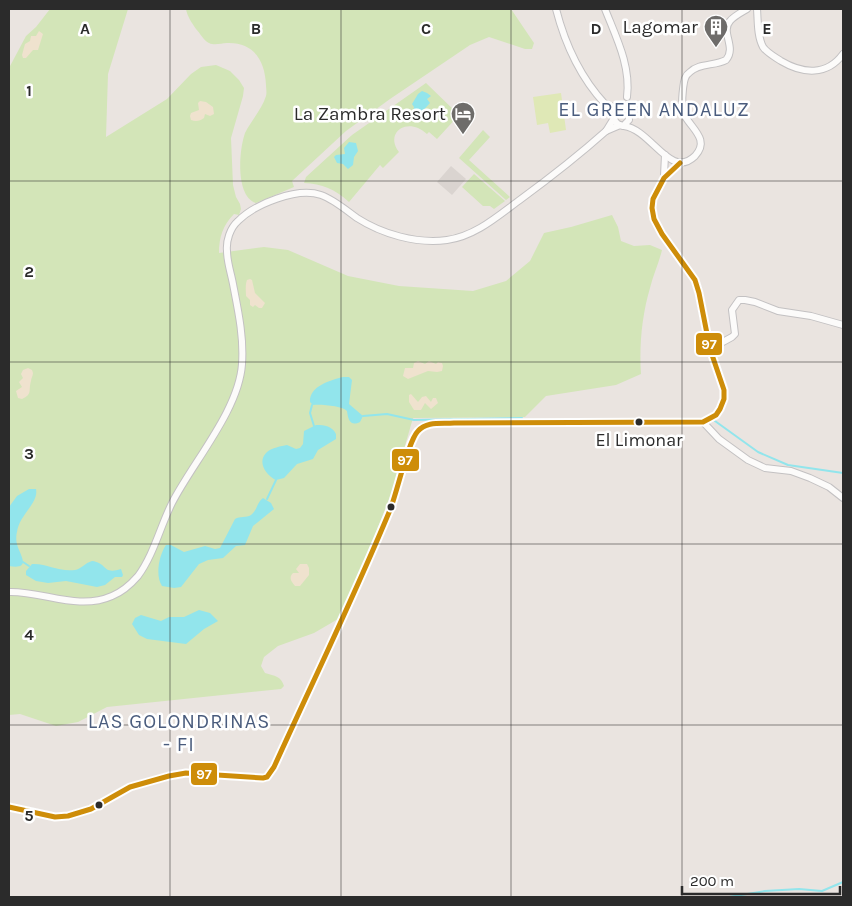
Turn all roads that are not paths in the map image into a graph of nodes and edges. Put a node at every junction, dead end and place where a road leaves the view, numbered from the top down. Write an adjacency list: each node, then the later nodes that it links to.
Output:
1 (556, 9): 7 (street)
2 (605, 9): 6 (street)
3 (747, 9): 14 (street)
4 (757, 9): 5 (street)
5 (843, 54)
6 (627, 97): 8 (street); 9 (street)
7 (605, 104): 8 (street); 10 (street)
8 (618, 107): 9 (street); 10 (street)
9 (628, 111): 11 (street)
10 (614, 117): 11 (street); 12 (street)
11 (622, 126): 12 (street); 13 (street)
12 (606, 130): 20 (street)
13 (665, 155): 14 (street); 15 (street)
14 (680, 163): 15 (street)
15 (664, 178): 17 (street)
16 (843, 325): 17 (street)
17 (710, 349): 18 (street)
18 (707, 421): 19 (street); 21 (street)
19 (843, 498)
20 (9, 592)
21 (9, 807)

